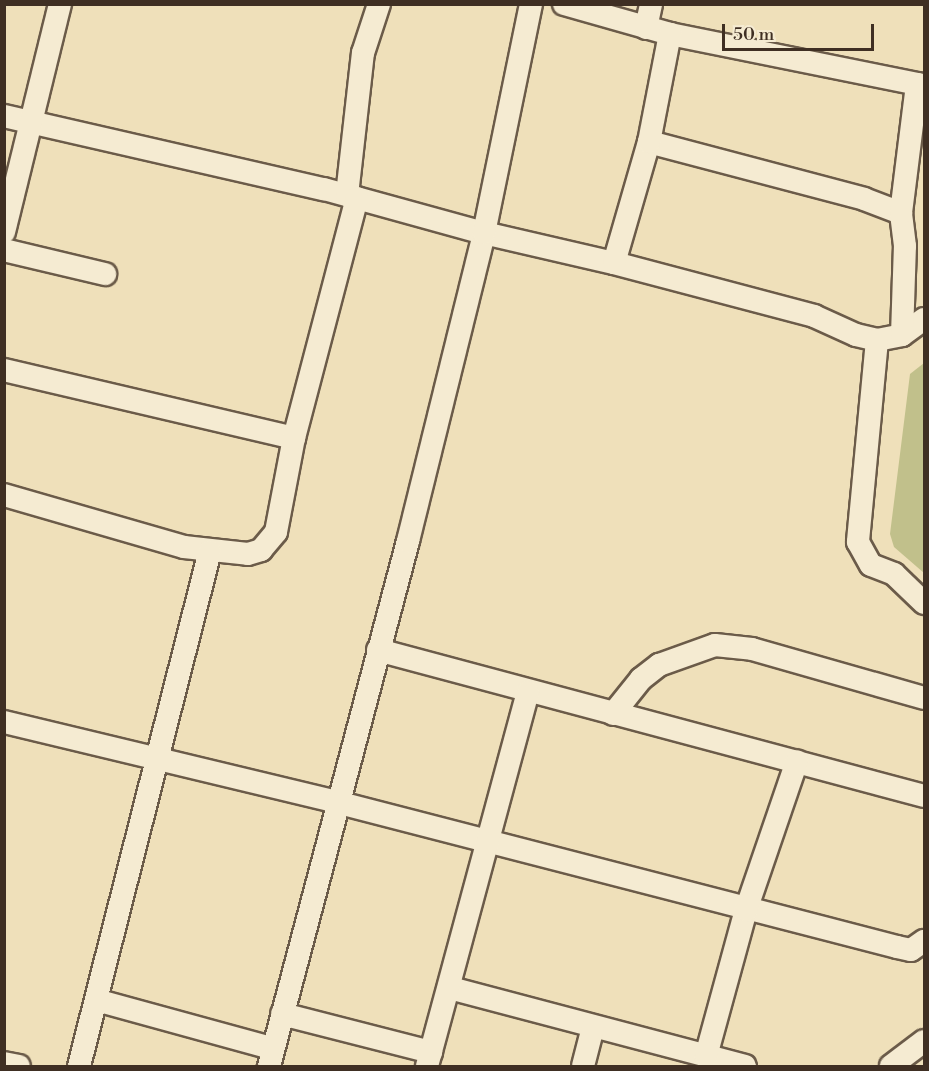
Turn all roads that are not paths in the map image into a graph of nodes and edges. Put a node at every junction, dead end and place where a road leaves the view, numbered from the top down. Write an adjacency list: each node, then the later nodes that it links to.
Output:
1 (60, 4): 10 (street)
2 (380, 4): 12 (street)
3 (531, 4): 15 (street)
4 (564, 4): 6 (street)
5 (651, 4): 6 (street)
6 (646, 28): 7 (street)
7 (670, 34): 8 (street); 11 (street)
8 (921, 85): 13 (street)
9 (4, 116): 10 (street)
10 (34, 123): 12 (street); 14 (street)
11 (649, 142): 13 (street); 17 (street)
12 (352, 197): 15 (street); 23 (street)
13 (901, 213): 20 (street)
14 (4, 232)
15 (484, 233): 17 (street); 27 (street)
16 (4, 250): 18 (street)
17 (614, 263): 21 (street)
18 (105, 274)
19 (924, 318): 20 (street)
20 (903, 335): 21 (street)
21 (877, 340): 26 (street)
22 (4, 370): 23 (street)
23 (294, 438): 25 (street)
24 (4, 495): 25 (street)
25 (210, 551): 32 (street)
26 (924, 603)
27 (378, 650): 28 (street); 35 (street)
28 (528, 692): 30 (street); 36 (street)
29 (924, 698): 30 (street)
30 (613, 714): 33 (street)
31 (5, 727): 32 (street)
32 (161, 758): 35 (street); 40 (street)
33 (797, 761): 34 (street); 37 (street)
34 (924, 796)
35 (336, 802): 36 (street); 41 (street)
36 (490, 841): 37 (street); 39 (street)
37 (746, 910): 38 (street); 44 (street)
38 (924, 941)
39 (450, 988): 42 (street); 46 (street)
40 (96, 1000): 45 (street); 49 (street)
41 (282, 1014): 45 (street); 46 (street)
42 (593, 1027): 44 (street); 50 (street)
43 (924, 1041): 52 (street)
44 (706, 1056): 51 (street)
45 (271, 1058)
46 (429, 1059)
47 (4, 1063): 48 (street)
48 (19, 1066)
49 (79, 1066)
50 (583, 1066)
51 (745, 1066)
52 (891, 1066)

